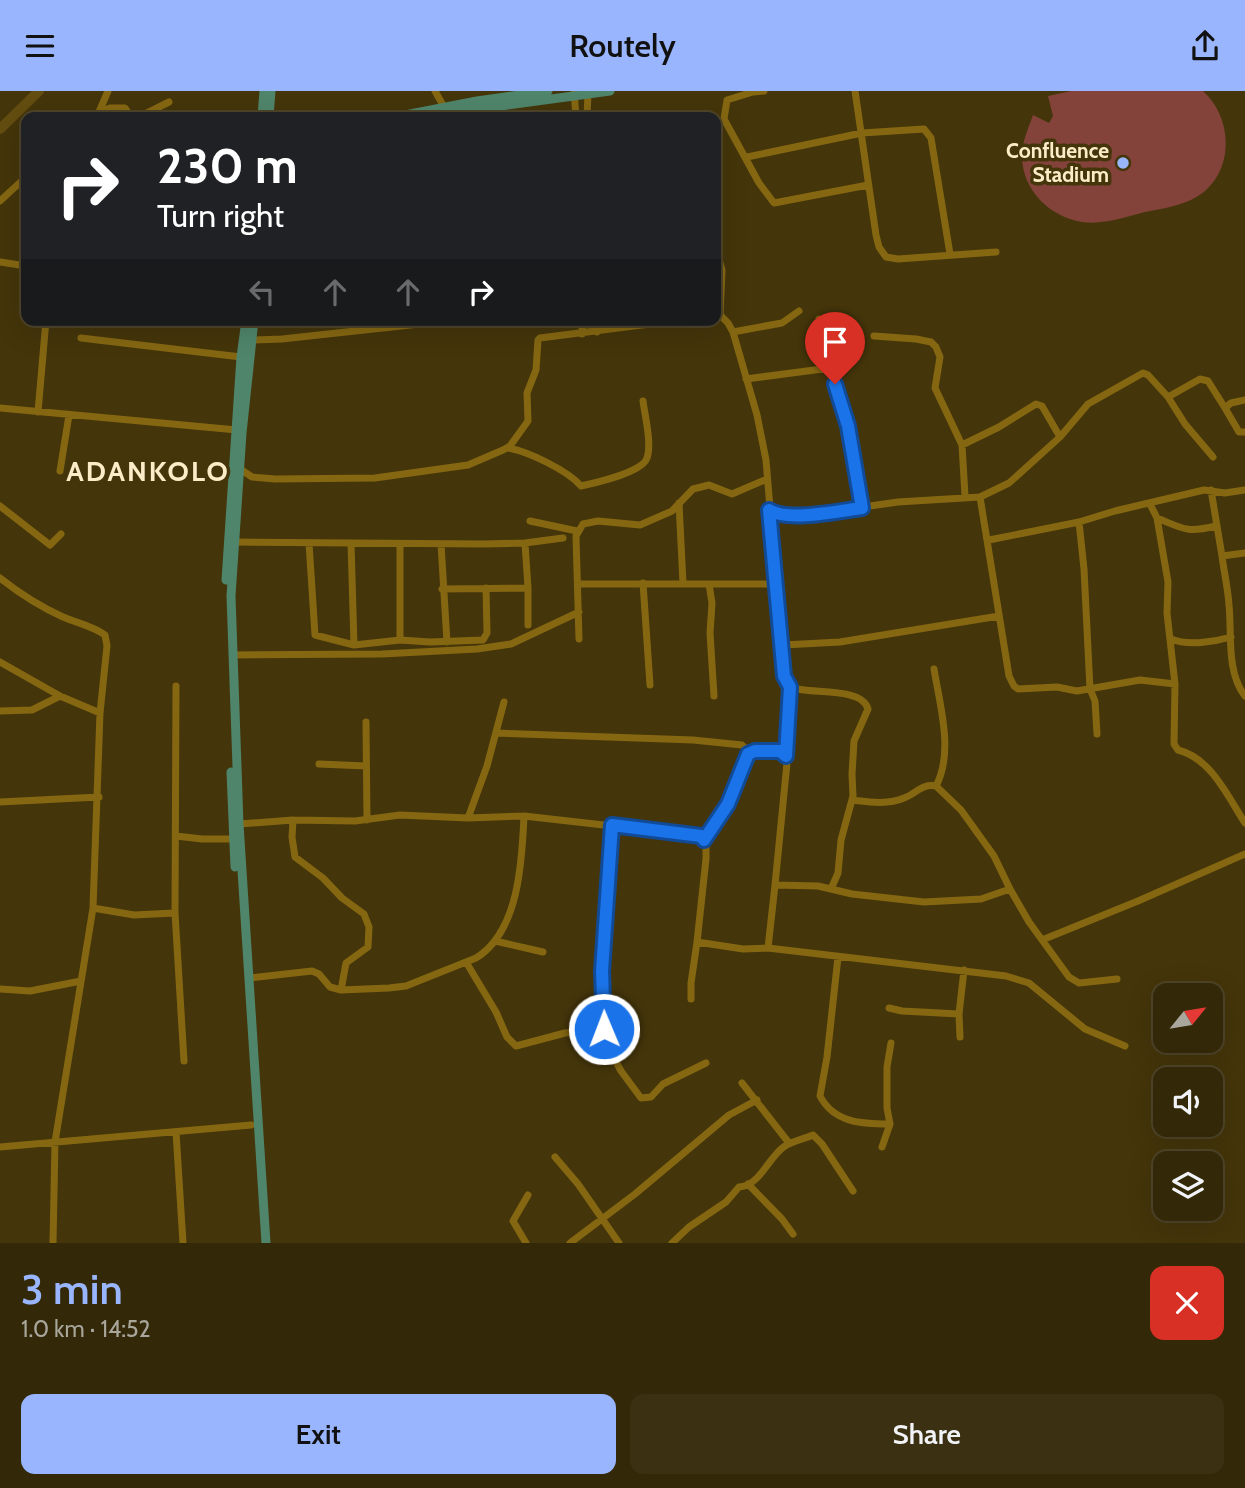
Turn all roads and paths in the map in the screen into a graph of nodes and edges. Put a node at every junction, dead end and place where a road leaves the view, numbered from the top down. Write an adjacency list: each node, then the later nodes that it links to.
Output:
1 (108, 91): 14 (street)
2 (264, 91): 18 (main road)
3 (271, 91): 19 (main road)
4 (435, 91): 13 (street)
5 (548, 91): 11 (main road)
6 (610, 91): 9 (main road)
7 (764, 91): 25 (street)
8 (855, 91): 24 (street)
9 (588, 93): 10 (main road); 23 (street)
10 (575, 94): 21 (main road); 22 (street)
11 (497, 95): 13 (main road)
12 (169, 102): 17 (street)
13 (444, 107): 20 (main road)
14 (99, 112)
15 (103, 112): 16 (street)
16 (128, 112)
17 (149, 112)
18 (262, 112)
19 (269, 112)
20 (420, 112)
21 (484, 112)
22 (576, 112)
23 (587, 112)
24 (862, 133): 25 (street); 27 (street); 30 (street)
25 (747, 157): 27 (street)
26 (21, 182): 28 (street)
27 (868, 185): 30 (street)
28 (0, 201)
29 (996, 252): 30 (street)
30 (950, 254)
31 (0, 262): 32 (street)
32 (21, 265)
33 (799, 311): 44 (street)
34 (721, 318): 44 (street)
35 (819, 319): 50 (street)
36 (45, 326): 57 (street)
37 (245, 326): 49 (main road)
38 (254, 326): 48 (main road)
39 (381, 326): 48 (street)
40 (582, 326): 45 (street)
41 (596, 326): 43 (street)
42 (635, 326): 43 (street)
43 (597, 331): 45 (street)
44 (733, 332): 51 (street)
45 (582, 334): 63 (street)
46 (874, 336): 62 (street)
47 (82, 338): 49 (street)
48 (253, 340): 65 (main road)
49 (242, 357): 59 (main road)
50 (830, 368): 51 (street); 75 (street)
51 (746, 379): 67 (street)
52 (1168, 397): 56 (street); 61 (street); 64 (street)
53 (1245, 400): 56 (street)
54 (643, 401): 63 (street)
55 (0, 408): 57 (street)
56 (1225, 408): 60 (street)
57 (38, 412): 58 (street)
58 (69, 415): 59 (street); 66 (street)
59 (237, 430): 85 (main road)
60 (1245, 432)
61 (1060, 436): 62 (street); 71 (street)
62 (962, 445): 70 (street)
63 (508, 448): 65 (street)
64 (1213, 457)
65 (240, 469): 85 (main road)
66 (60, 471)
67 (767, 479): 72 (street); 76 (street)
68 (1211, 490): 69 (street); 73 (street); 80 (street)
69 (1245, 490)
70 (965, 496): 71 (street); 75 (street)
71 (980, 497): 84 (street)
72 (679, 503): 81 (street); 95 (street)
73 (1150, 504): 77 (street); 79 (street)
74 (0, 506): 82 (street)
75 (862, 508): 76 (street)
76 (769, 510): 98 (street)
77 (1157, 519): 80 (street); 107 (street)
78 (530, 521): 81 (street)
79 (1079, 522): 84 (street); 119 (street)
80 (1216, 526): 92 (street)
81 (578, 531): 96 (street)
82 (61, 534)
83 (563, 538): 88 (street)
84 (989, 540): 103 (street)
85 (231, 542): 86 (street); 112 (main road); 145 (main road)
86 (309, 543): 87 (street); 110 (street)
87 (351, 543): 89 (street); 110 (street)
88 (525, 543): 90 (street); 101 (street)
89 (400, 544): 90 (street); 108 (street)
90 (441, 544): 100 (street)
91 (1245, 553): 92 (street)
92 (1222, 556): 105 (street)
93 (0, 577): 125 (street)
94 (643, 583): 95 (street); 96 (street); 116 (street)
95 (683, 583): 97 (street)
96 (579, 584): 102 (street)
97 (709, 584): 98 (street); 122 (street)
98 (776, 584): 111 (street)
99 (486, 588): 100 (street); 101 (street); 109 (street)
100 (442, 589): 109 (street)
101 (528, 589): 104 (street)
102 (579, 612): 106 (street); 112 (street)
103 (999, 616): 111 (street); 119 (street)
104 (528, 625)
105 (1231, 637): 107 (street); 120 (street)
106 (579, 639)
107 (1171, 639): 115 (street)
108 (400, 640): 109 (street); 110 (street)
109 (447, 642)
110 (355, 645)
111 (783, 645): 118 (street)
112 (233, 655): 141 (main road)
113 (0, 662): 121 (street)
114 (934, 669): 133 (street)
115 (1175, 684): 119 (street); 142 (street)
116 (650, 685)
117 (176, 686): 144 (street)
118 (790, 687): 130 (street); 135 (street)
119 (1090, 689): 128 (street)
120 (1245, 695)
121 (60, 696): 124 (street); 125 (street)
122 (714, 696)
123 (504, 702): 127 (street)
124 (0, 711)
125 (100, 713): 134 (street)
126 (366, 722): 132 (street)
127 (496, 733): 129 (street); 138 (street)
128 (1097, 734)
129 (751, 753): 130 (street); 146 (street)
130 (786, 756): 148 (street)
131 (319, 764): 132 (street)
132 (366, 766): 140 (street)
133 (936, 786): 135 (street); 150 (street)
134 (99, 797): 136 (street); 151 (street)
135 (852, 800): 149 (street)
136 (0, 802)
137 (524, 816): 138 (street); 143 (street); 154 (street)
138 (468, 818): 140 (street)
139 (293, 820): 140 (street); 141 (street); 165 (street)
140 (367, 820)
141 (239, 824): 161 (main road)
142 (1245, 824)
143 (612, 825): 146 (street); 169 (street)
144 (176, 836): 145 (street); 152 (street)
145 (233, 839): 178 (main road)
146 (704, 840): 155 (street)
147 (1245, 854): 153 (street)
148 (775, 885): 149 (street); 156 (street)
149 (831, 889): 150 (street)
150 (1010, 889): 153 (street)
151 (93, 908): 152 (street); 163 (street)
152 (175, 913): 173 (street)
153 (1042, 940): 162 (street)
154 (495, 941): 157 (street); 159 (street)
155 (697, 941): 156 (street); 166 (street)
156 (768, 948): 158 (street)
157 (543, 952)
158 (838, 957): 160 (street); 177 (street)
159 (466, 962): 165 (street); 169 (street)
160 (964, 970): 168 (street); 172 (street)
161 (249, 978): 165 (street); 192 (main road)
162 (1118, 979)
163 (81, 981): 164 (street); 180 (street)
164 (0, 989)
165 (341, 990)
166 (691, 999)
167 (889, 1008): 168 (street)
168 (959, 1014): 170 (street)
169 (604, 1029): 174 (street)
170 (960, 1037)
171 (891, 1044): 177 (street)
172 (1125, 1046)
173 (184, 1061)
174 (706, 1063)
175 (742, 1083): 176 (street)
176 (757, 1100): 181 (street); 188 (street)
177 (890, 1124): 183 (street)
178 (251, 1125): 179 (street); 192 (main road)
179 (176, 1132): 180 (street); 191 (street)
180 (55, 1142): 182 (street); 190 (street)
181 (789, 1143): 185 (street); 186 (street)
182 (0, 1147)
183 (882, 1147)
184 (555, 1157): 188 (street)
185 (748, 1184): 189 (street); 196 (street)
186 (853, 1191)
187 (527, 1195): 193 (street)
188 (602, 1219): 194 (street); 195 (street)
189 (793, 1234)
190 (53, 1243)
191 (183, 1243)
192 (263, 1243)
193 (526, 1243)
194 (570, 1243)
195 (619, 1243)
196 (672, 1243)

